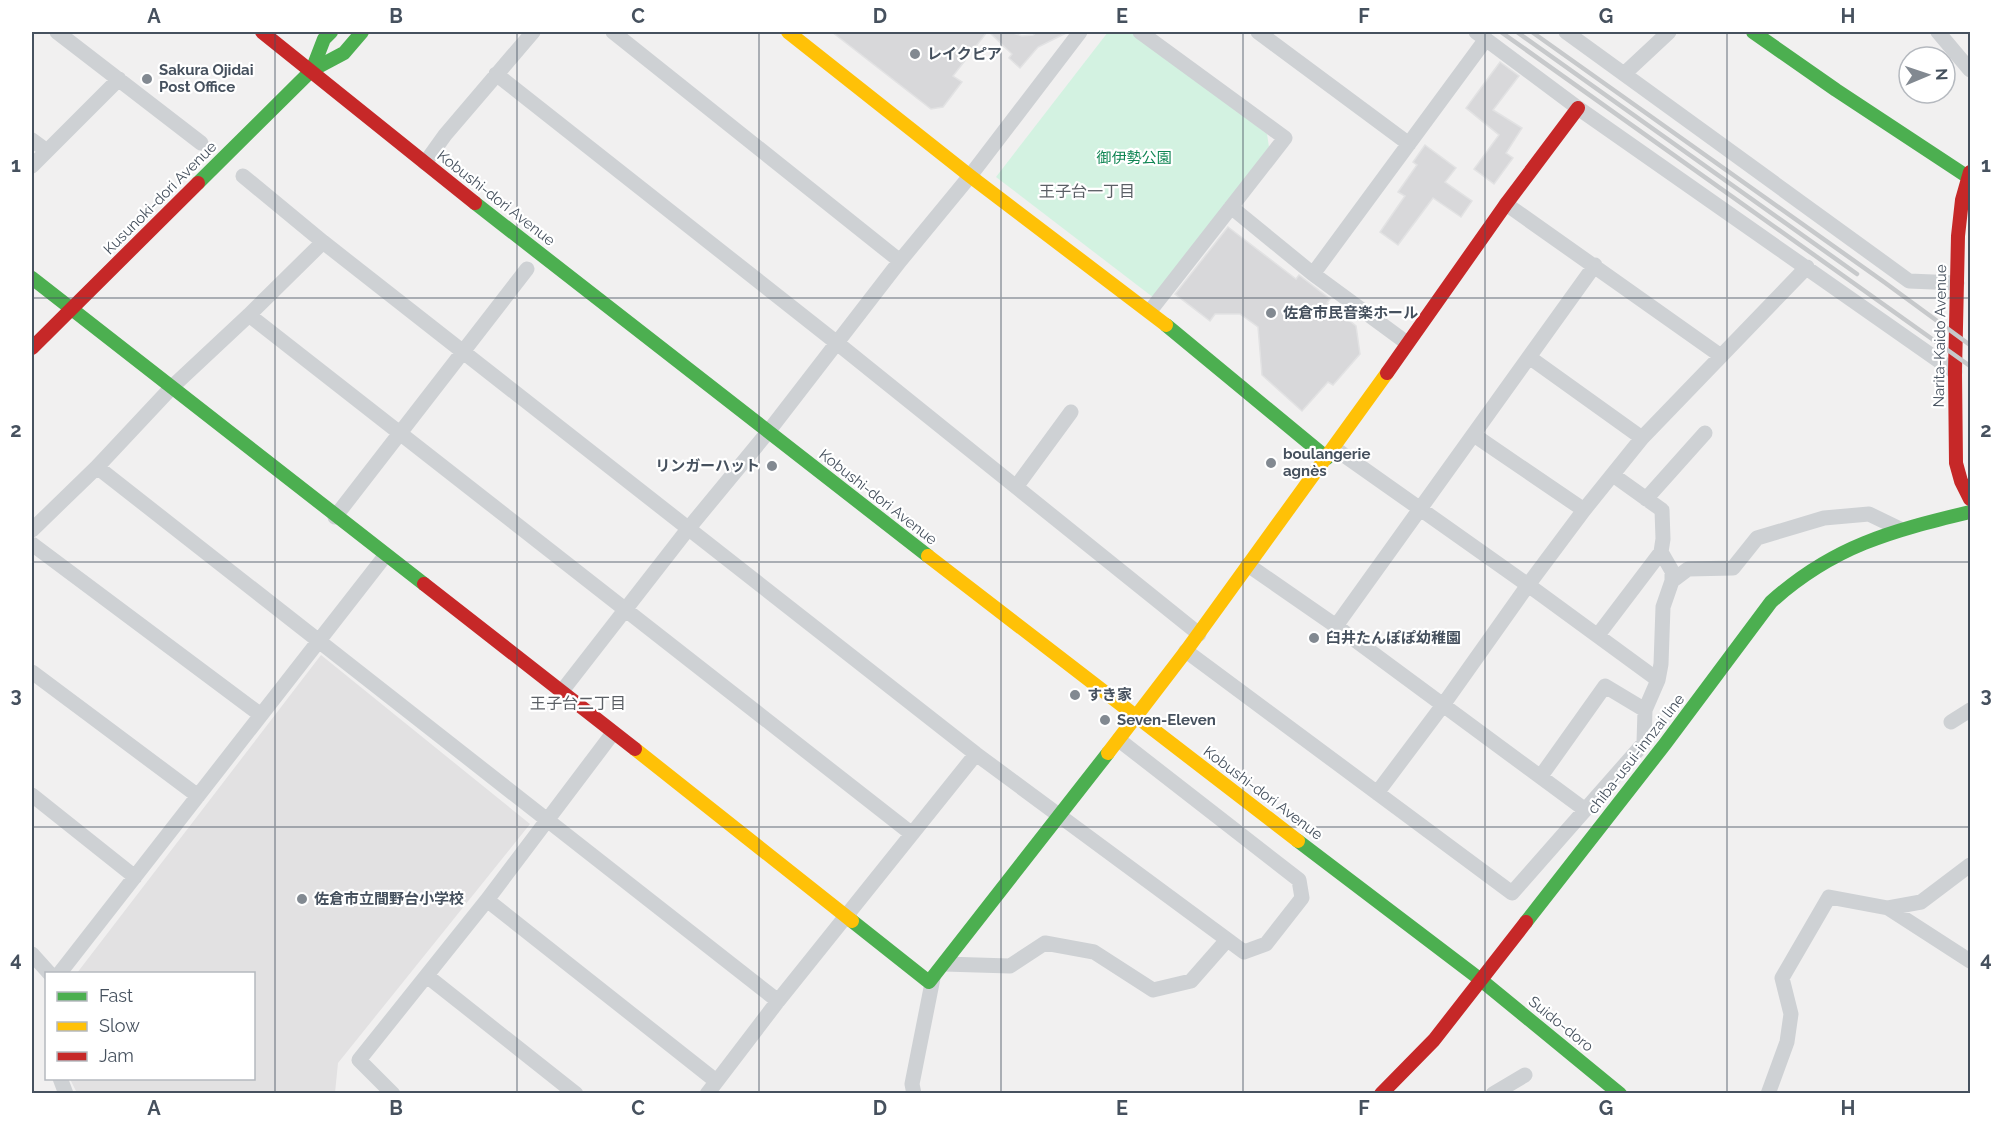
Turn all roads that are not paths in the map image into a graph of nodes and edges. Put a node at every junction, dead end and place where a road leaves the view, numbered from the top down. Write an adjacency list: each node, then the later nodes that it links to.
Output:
1 (57, 32): 20 (street)
2 (262, 32): 16 (main road, Kobushi-dori Avenue)
3 (331, 32): 16 (main road, Kusunoki-dori Avenue)
4 (362, 32): 16 (main road, Kusunoki-dori Avenue)
5 (533, 32): 18 (street)
6 (613, 32): 34 (street)
7 (788, 32): 30 (main road)
8 (1080, 32): 30 (street)
9 (1140, 32): 32 (street)
10 (1258, 32): 24 (street)
11 (1566, 32): 19 (street)
12 (1669, 32): 19 (street)
13 (1753, 32): 28 (main road)
14 (1938, 32): 17 (street)
15 (1481, 35): 21 (street); 24 (street)
16 (312, 70): 26 (main road, Kobushi-dori Avenue); 41 (main road, Kusunoki-dori Avenue)
17 (1971, 70)
18 (496, 74): 26 (street); 44 (street)
19 (1624, 74): 40 (street)
20 (119, 79): 23 (street); 25 (street)
21 (1578, 108): 31 (main road); 36 (street)
22 (32, 140): 25 (street)
23 (201, 144)
24 (1408, 144): 38 (street)
25 (46, 151): 27 (street)
26 (425, 163): 53 (main road, Kobushi-dori Avenue)
27 (32, 166)
28 (1969, 175): 40 (main road, Narita-Kaido Avenue)
29 (243, 176): 33 (street)
30 (970, 176): 34 (street); 42 (main road)
31 (1506, 204): 35 (street); 45 (main road)
32 (1231, 207): 38 (street); 42 (street)
33 (323, 242): 43 (street); 47 (street)
34 (900, 261): 44 (street)
35 (1595, 266): 48 (street); 49 (street)
36 (1807, 267): 48 (street); 50 (street)
37 (527, 269): 47 (street)
38 (1313, 274): 45 (street)
39 (32, 278): 41 (main road)
40 (1957, 283): 50 (main road, Narita-Kaido Avenue)
41 (71, 309): 46 (main road, Kusunoki-dori Avenue); 51 (main road)
42 (1150, 311): 58 (main road)
43 (249, 315): 51 (street); 54 (street)
44 (837, 343): 53 (street); 61 (street)
45 (1407, 343): 58 (main road)
46 (32, 348)
47 (463, 351): 54 (street); 68 (street)
48 (1721, 356): 57 (street)
49 (1529, 357): 56 (street); 57 (street)
50 (1955, 372): 63 (main road, Narita-Kaido Avenue)
51 (172, 387): 59 (street); 67 (main road)
52 (1071, 412): 61 (street)
53 (768, 432): 68 (street); 90 (main road, Kobushi-dori Avenue)
54 (399, 433): 67 (street); 77 (street)
55 (1705, 433): 62 (street)
56 (1474, 435): 64 (street); 65 (street)
57 (1642, 438): 60 (street)
58 (1331, 453): 64 (street); 74 (main road)
59 (97, 467): 70 (street); 81 (street)
60 (1613, 475): 62 (street); 65 (street)
61 (1016, 487): 79 (street)
62 (1646, 499): 72 (street)
63 (1971, 499)
64 (1422, 508): 76 (street); 78 (street)
65 (1584, 510): 76 (street)
66 (1971, 512): 69 (main road, chiba-usui-innzai line)
67 (335, 517): 73 (main road)
68 (688, 529): 77 (street); 94 (street)
69 (1900, 529): 75 (street); 116 (main road, chiba-usui-innzai line)
70 (32, 530)
71 (32, 544): 89 (street)
72 (1661, 552): 75 (street); 80 (street)
73 (385, 556): 81 (street); 85 (main road)
74 (1248, 565): 78 (street); 79 (main road)
75 (1672, 581): 84 (street)
76 (1528, 585): 80 (street); 86 (street)
77 (625, 611): 85 (street); 102 (street)
78 (1336, 626): 86 (street)
79 (1199, 634): 82 (main road)
80 (1598, 635): 84 (street)
81 (320, 642): 89 (street); 101 (street)
82 (1186, 651): 90 (main road); 96 (street)
83 (32, 672): 98 (street)
84 (1658, 680): 87 (street)
85 (562, 691): 92 (main road)
86 (1443, 705): 95 (street); 96 (street)
87 (1646, 710): 95 (street); 99 (street)
88 (1971, 710): 91 (street)
89 (261, 715): 98 (street)
90 (1136, 717): 93 (main road); 116 (main road, Kobushi-dori Avenue)
91 (1951, 722)
92 (613, 733): 101 (street); 107 (main road)
93 (1119, 740): 100 (main road); 108 (street)
94 (976, 754): 100 (street); 102 (street)
95 (1540, 776): 99 (street)
96 (1377, 793): 99 (street)
97 (32, 795): 104 (street)
98 (198, 796): 104 (street)
99 (1584, 809)
100 (1059, 817): 108 (street); 111 (main road)
101 (548, 821): 105 (street); 117 (street)
102 (912, 834): 107 (street)
103 (1971, 865): 106 (street)
104 (135, 877): 113 (street)
105 (487, 900): 114 (street); 119 (street)
106 (1888, 908): 110 (street); 126 (street)
107 (847, 915): 115 (main road); 117 (street)
108 (1227, 940): 111 (street)
109 (32, 954): 112 (street)
110 (1971, 961)
111 (944, 964): 115 (main road)
112 (48, 972)
113 (61, 972)
114 (427, 976): 120 (street); 121 (street)
115 (933, 978): 122 (street)
116 (1481, 980): 123 (main road, chiba-usui-innzai line); 125 (main road, Suido-doro)
117 (778, 1001): 119 (street)
118 (1525, 1075): 124 (street)
119 (711, 1087)
120 (393, 1094)
121 (576, 1094)
122 (914, 1094)
123 (1381, 1094)
124 (1493, 1094)
125 (1620, 1094)
126 (1768, 1094)

